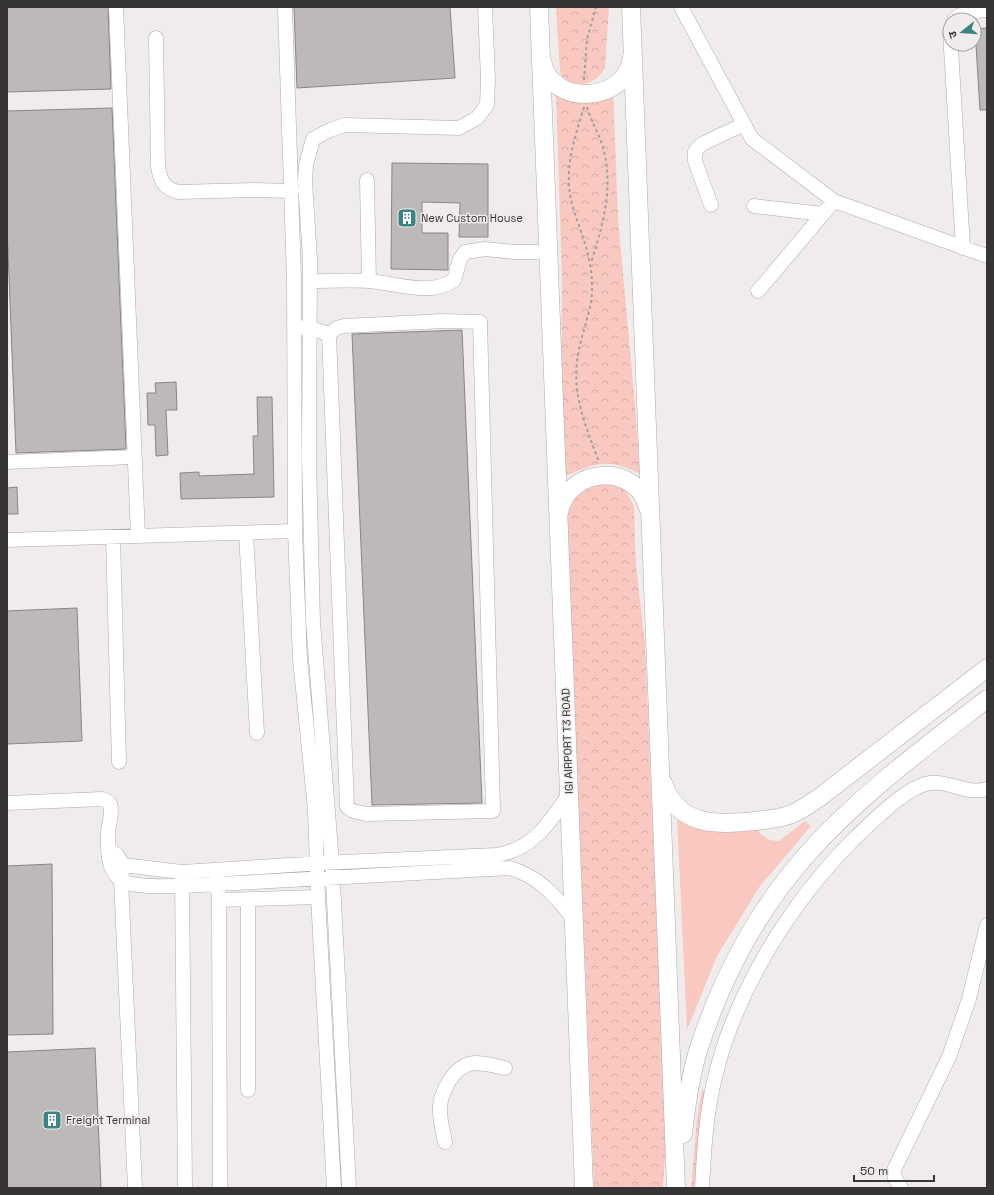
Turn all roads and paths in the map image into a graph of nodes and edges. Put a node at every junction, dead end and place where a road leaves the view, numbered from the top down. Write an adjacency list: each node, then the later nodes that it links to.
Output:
1 (116, 7): 32 (street)
2 (285, 7): 17 (street)
3 (485, 7): 26 (street)
4 (539, 7): 12 (main road)
5 (596, 7): 14 (path)
6 (631, 7): 11 (main road)
7 (681, 7): 15 (street)
8 (987, 10): 9 (street)
9 (967, 12)
10 (156, 38): 17 (street)
11 (633, 46): 12 (main road); 35 (main road)
12 (540, 50): 23 (main road, IGI AIRPORT T3 ROAD)
13 (951, 52): 22 (street)
14 (584, 85)
15 (744, 124): 18 (street); 19 (street)
16 (367, 180): 27 (street)
17 (292, 191): 29 (street)
18 (834, 201): 21 (street); 22 (street)
19 (711, 205)
20 (754, 206): 21 (street)
21 (823, 214): 28 (street)
22 (963, 248): 24 (street)
23 (548, 252): 27 (street); 36 (main road, IGI AIRPORT T3 ROAD)
24 (987, 256)
25 (590, 264): 25 (path); 34 (path)
26 (310, 281): 27 (street); 30 (street)
27 (369, 281)
28 (758, 291)
29 (294, 327): 30 (street); 37 (street)
30 (310, 328): 31 (street); 53 (street)
31 (329, 334): 52 (street); 52 (street)
32 (134, 457): 33 (street); 39 (street)
33 (7, 462)
34 (600, 463)
35 (650, 517): 36 (main road); 48 (main road)
36 (558, 521): 50 (main road, IGI AIRPORT T3 ROAD)
37 (295, 531): 38 (street); 56 (street)
38 (246, 533): 39 (street); 46 (street)
39 (138, 536): 40 (street)
40 (112, 537): 41 (street); 47 (street)
41 (7, 540)
42 (987, 668): 48 (main road)
43 (987, 699): 45 (main road)
44 (987, 707): 45 (street)
45 (969, 713): 79 (main road)
46 (257, 733)
47 (119, 762)
48 (660, 775): 79 (main road)
49 (987, 789): 80 (street)
50 (569, 794): 55 (street); 68 (main road, IGI AIRPORT T3 ROAD)
51 (7, 803): 54 (street)
52 (347, 807): 53 (street)
53 (328, 808): 55 (street)
54 (109, 850): 57 (street); 62 (street)
55 (332, 862): 56 (street); 60 (street)
56 (317, 863): 58 (street); 61 (street)
57 (123, 865): 59 (street); 62 (street)
58 (217, 870): 59 (street); 63 (street)
59 (182, 872): 64 (street)
60 (333, 878): 61 (street); 68 (street); 77 (street)
61 (317, 879): 63 (street); 65 (street)
62 (121, 880): 64 (street); 73 (street)
63 (218, 884): 64 (street); 67 (street)
64 (182, 886): 74 (street)
65 (318, 897): 66 (street); 76 (street)
66 (248, 899): 67 (street); 71 (street)
67 (219, 900): 75 (street)
68 (574, 919): 78 (main road, IGI AIRPORT T3 ROAD)
69 (987, 926): 81 (street)
70 (505, 1068): 72 (street)
71 (248, 1090)
72 (445, 1142)
73 (135, 1188)
74 (185, 1188)
75 (220, 1188)
76 (334, 1188)
77 (349, 1188)
78 (584, 1188)
79 (676, 1188)
80 (702, 1188)
81 (901, 1188)

